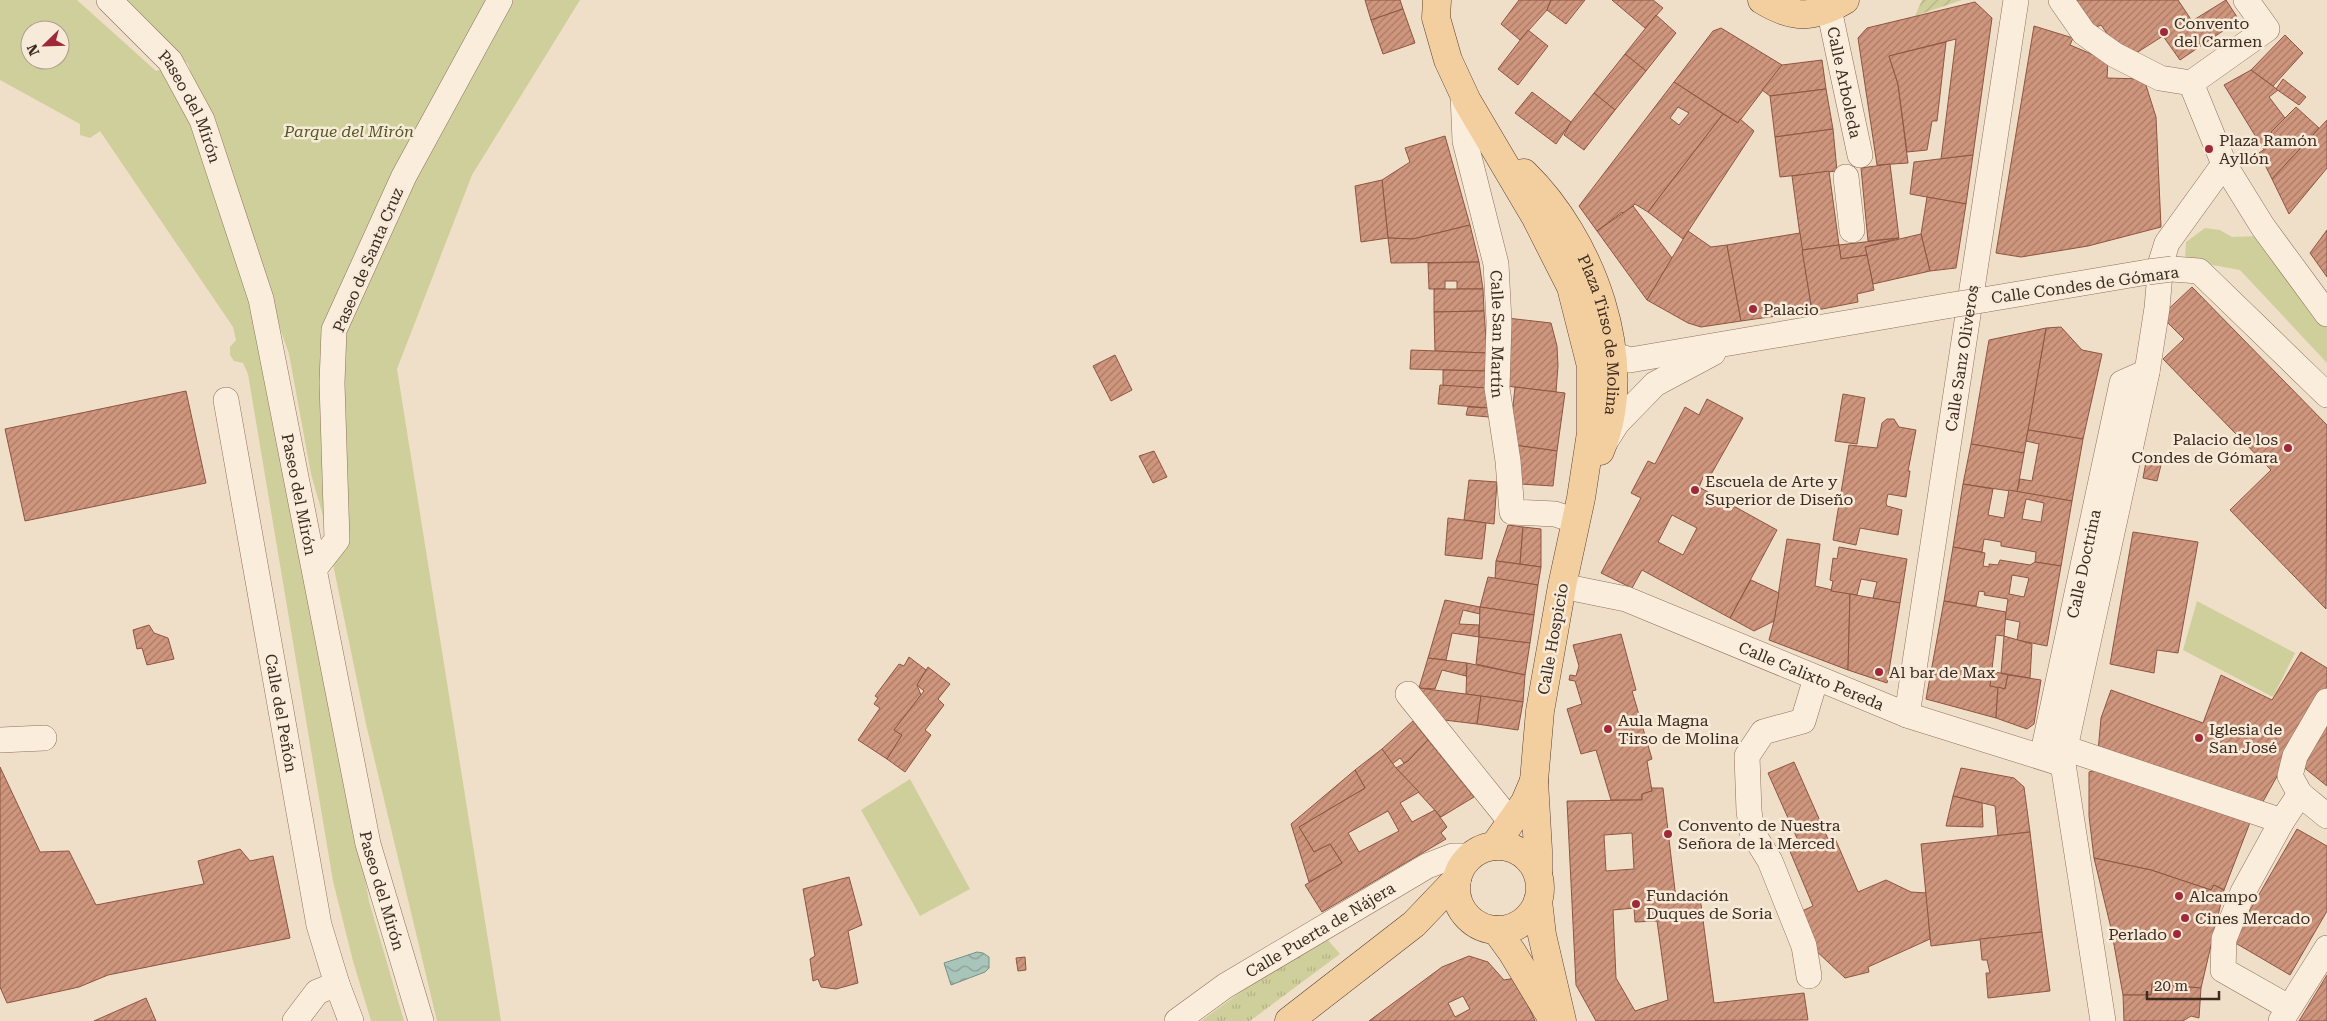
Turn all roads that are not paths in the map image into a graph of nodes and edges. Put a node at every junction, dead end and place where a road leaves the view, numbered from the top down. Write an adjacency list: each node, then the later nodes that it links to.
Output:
1 (109, 0): 24 (street, Paseo del Mirón)
2 (500, 0): 24 (street, Paseo de Santa Cruz)
3 (1437, 0): 10 (main road, Plaza Tirso de Molina)
4 (1762, 0): 8 (main road)
5 (2016, 0): 29 (street, Calle Sanz Oliveros)
6 (2061, 0): 9 (street)
7 (2246, 0): 9 (street)
8 (1837, 5): 12 (street, Calle Arboleda)
9 (2191, 83): 13 (street)
10 (1463, 94): 11 (main road, Plaza Tirso de Molina); 23 (street, Calle San Martín)
11 (1488, 139): 16 (main road, Plaza Tirso de Molina); 19 (main road, Plaza Tirso de Molina)
12 (1860, 154)
13 (2224, 164): 17 (street); 32 (street, Calle Doctrina)
14 (1846, 177): 15 (street)
15 (1852, 230)
16 (1544, 235): 19 (street, Plaza Tirso de Molina); 23 (main road, Plaza Tirso de Molina)
17 (2327, 314)
18 (1736, 342): 19 (street, Calle Condes de Gómara); 20 (street, Calle Condes de Gómara, bridge); 22 (street, Calle Condes de Gómara)
19 (1605, 347): 22 (main road, Plaza Tirso de Molina)
20 (2327, 395)
21 (226, 400): 45 (street, Calle del Peñón)
22 (1604, 444): 23 (main road, Plaza Tirso de Molina)
23 (1579, 510): 25 (main road, Calle Hospicio)
24 (315, 568): 49 (street, Paseo del Mirón)
25 (1562, 586): 26 (street, Calle Calixto Pereda); 33 (main road, Calle Hospicio)
26 (1816, 678): 29 (street, Calle Calixto Pereda); 44 (street)
27 (1408, 694): 37 (street)
28 (2327, 701): 34 (street)
29 (1906, 715): 32 (street, Calle Calixto Pereda)
30 (44, 738): 31 (street)
31 (0, 740)
32 (2064, 756): 36 (street, Calle Calixto Pereda); 54 (street, Calle Doctrina)
33 (1534, 781): 37 (main road, Calle Hospicio); 39 (main road, Calle Hospicio)
34 (2300, 794): 35 (street); 36 (street)
35 (2327, 816)
36 (2282, 821): 46 (street)
37 (1511, 822): 38 (main road, Calle Hospicio)
38 (1474, 860): 39 (main road); 41 (main road, Calle Hospicio); 42 (main road); 50 (street, Calle Puerta de Nájera)
39 (1538, 874): 40 (main road)
40 (1538, 901): 42 (main road); 53 (main road)
41 (1414, 924): 42 (main road); 51 (main road, Calle Hospicio)
42 (1484, 926): 52 (main road)
43 (2327, 948): 46 (street)
44 (1809, 976)
45 (337, 984): 47 (street); 48 (street, Calle del Peñón)
46 (2284, 1014)
47 (295, 1021)
48 (351, 1021)
49 (421, 1021)
50 (1177, 1021)
51 (1290, 1021)
52 (1554, 1021)
53 (1562, 1021)
54 (2103, 1021)

